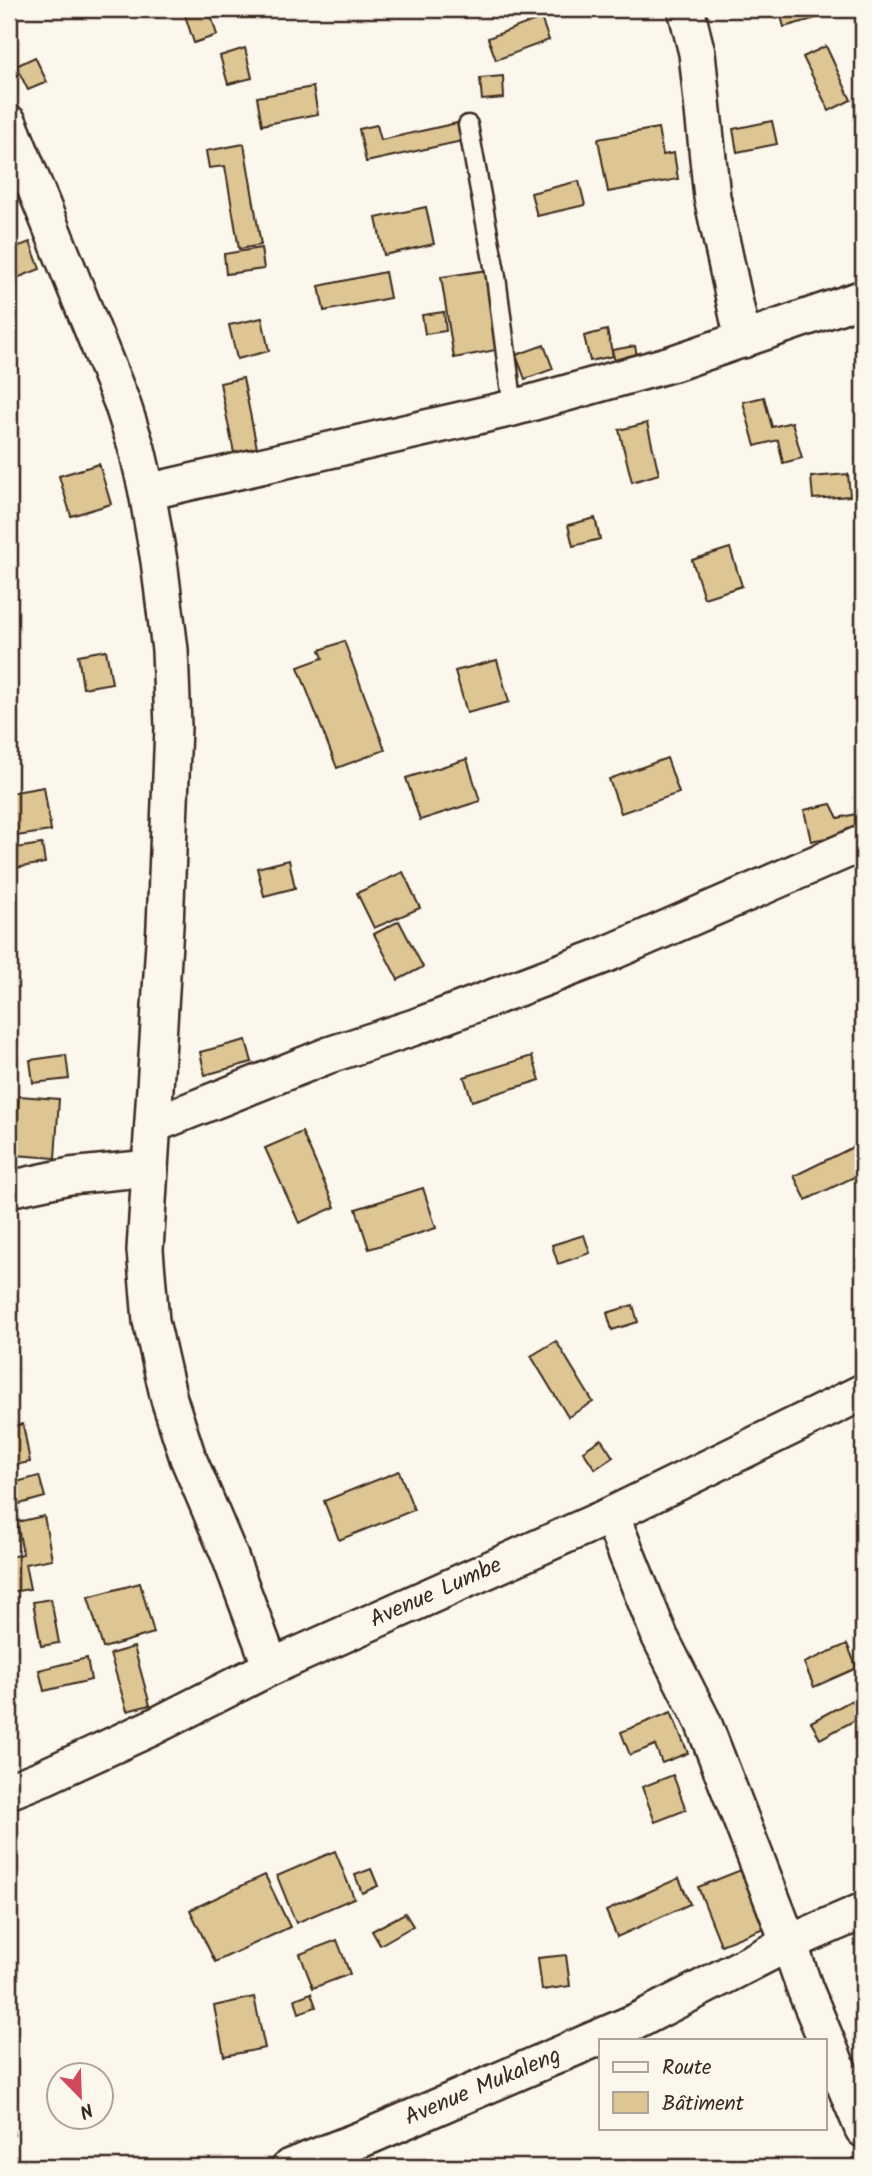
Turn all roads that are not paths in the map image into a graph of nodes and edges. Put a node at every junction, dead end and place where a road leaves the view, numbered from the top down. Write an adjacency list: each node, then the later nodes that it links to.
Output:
1 (686, 9): 5 (street)
2 (468, 125): 6 (lane)
3 (13, 141): 7 (street)
4 (863, 298): 5 (street)
5 (743, 340): 6 (street)
6 (513, 408): 7 (street)
7 (147, 492): 9 (street)
8 (863, 843): 9 (street)
9 (153, 1125): 10 (street)
10 (150, 1168): 11 (street); 14 (street)
11 (9, 1189)
12 (863, 1392): 13 (street, Avenue Lumbe)
13 (611, 1515): 14 (street, Avenue Lumbe); 17 (street)
14 (271, 1667): 15 (street, Avenue Lumbe)
15 (9, 1791)
16 (863, 1911): 17 (street, Avenue Mukaleng)
17 (789, 1943): 18 (street); 21 (street, Avenue Mukaleng)
18 (826, 2039)
19 (826, 2040): 20 (street)
20 (863, 2129)
21 (290, 2167)

